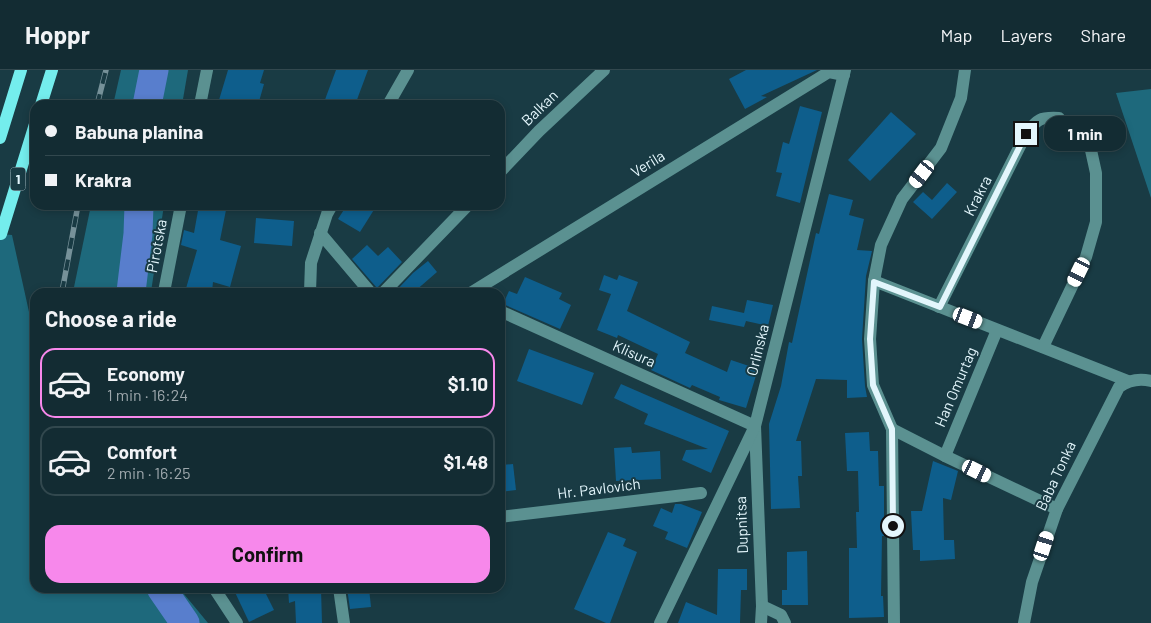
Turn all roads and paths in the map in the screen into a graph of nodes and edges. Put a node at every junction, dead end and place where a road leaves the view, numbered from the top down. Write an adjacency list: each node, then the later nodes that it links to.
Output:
1 (21, 70): 14 (main road)
2 (52, 70): 9 (main road)
3 (206, 70): 10 (street)
4 (408, 70): 11 (street)
5 (604, 70): 16 (street, Balkan)
6 (965, 70): 22 (street)
7 (828, 71): 8 (street, Verila); 27 (street, Verila)
8 (844, 72): 34 (street, Orlinska)
9 (43, 100)
10 (201, 100)
11 (391, 100)
12 (1059, 118): 28 (street, Krakra)
13 (1078, 124): 31 (street)
14 (0, 138)
15 (30, 140): 21 (main road, 1)
16 (505, 167)
17 (180, 210): 23 (street, Pirotska)
18 (330, 210): 20 (street)
19 (463, 210): 26 (street)
20 (320, 233): 24 (street); 25 (street)
21 (1, 234)
22 (874, 282): 28 (street); 35 (street)
23 (165, 288)
24 (310, 288)
25 (367, 288)
26 (388, 288)
27 (478, 288)
28 (940, 307): 30 (street)
29 (505, 313): 34 (street, Klisura)
30 (997, 330): 31 (street); 36 (street, Han Omurtag)
31 (1043, 347): 32 (street)
32 (1128, 380): 33 (street); 38 (street, Baba Tonka)
33 (1151, 381)
34 (755, 426): 42 (street, Dupnitsa); 45 (street, Orlinska)
35 (892, 429): 36 (street); 48 (street)
36 (945, 456): 38 (street)
37 (701, 494): 39 (street, Hr. Pavlovich)
38 (1057, 509): 49 (street, Baba Tonka)
39 (505, 516)
40 (217, 593): 43 (street)
41 (340, 593): 44 (street)
42 (762, 606): 46 (street, Dupnitsa); 47 (street)
43 (237, 623)
44 (344, 623)
45 (660, 623)
46 (761, 623)
47 (785, 623)
48 (894, 623)
49 (1024, 623)

